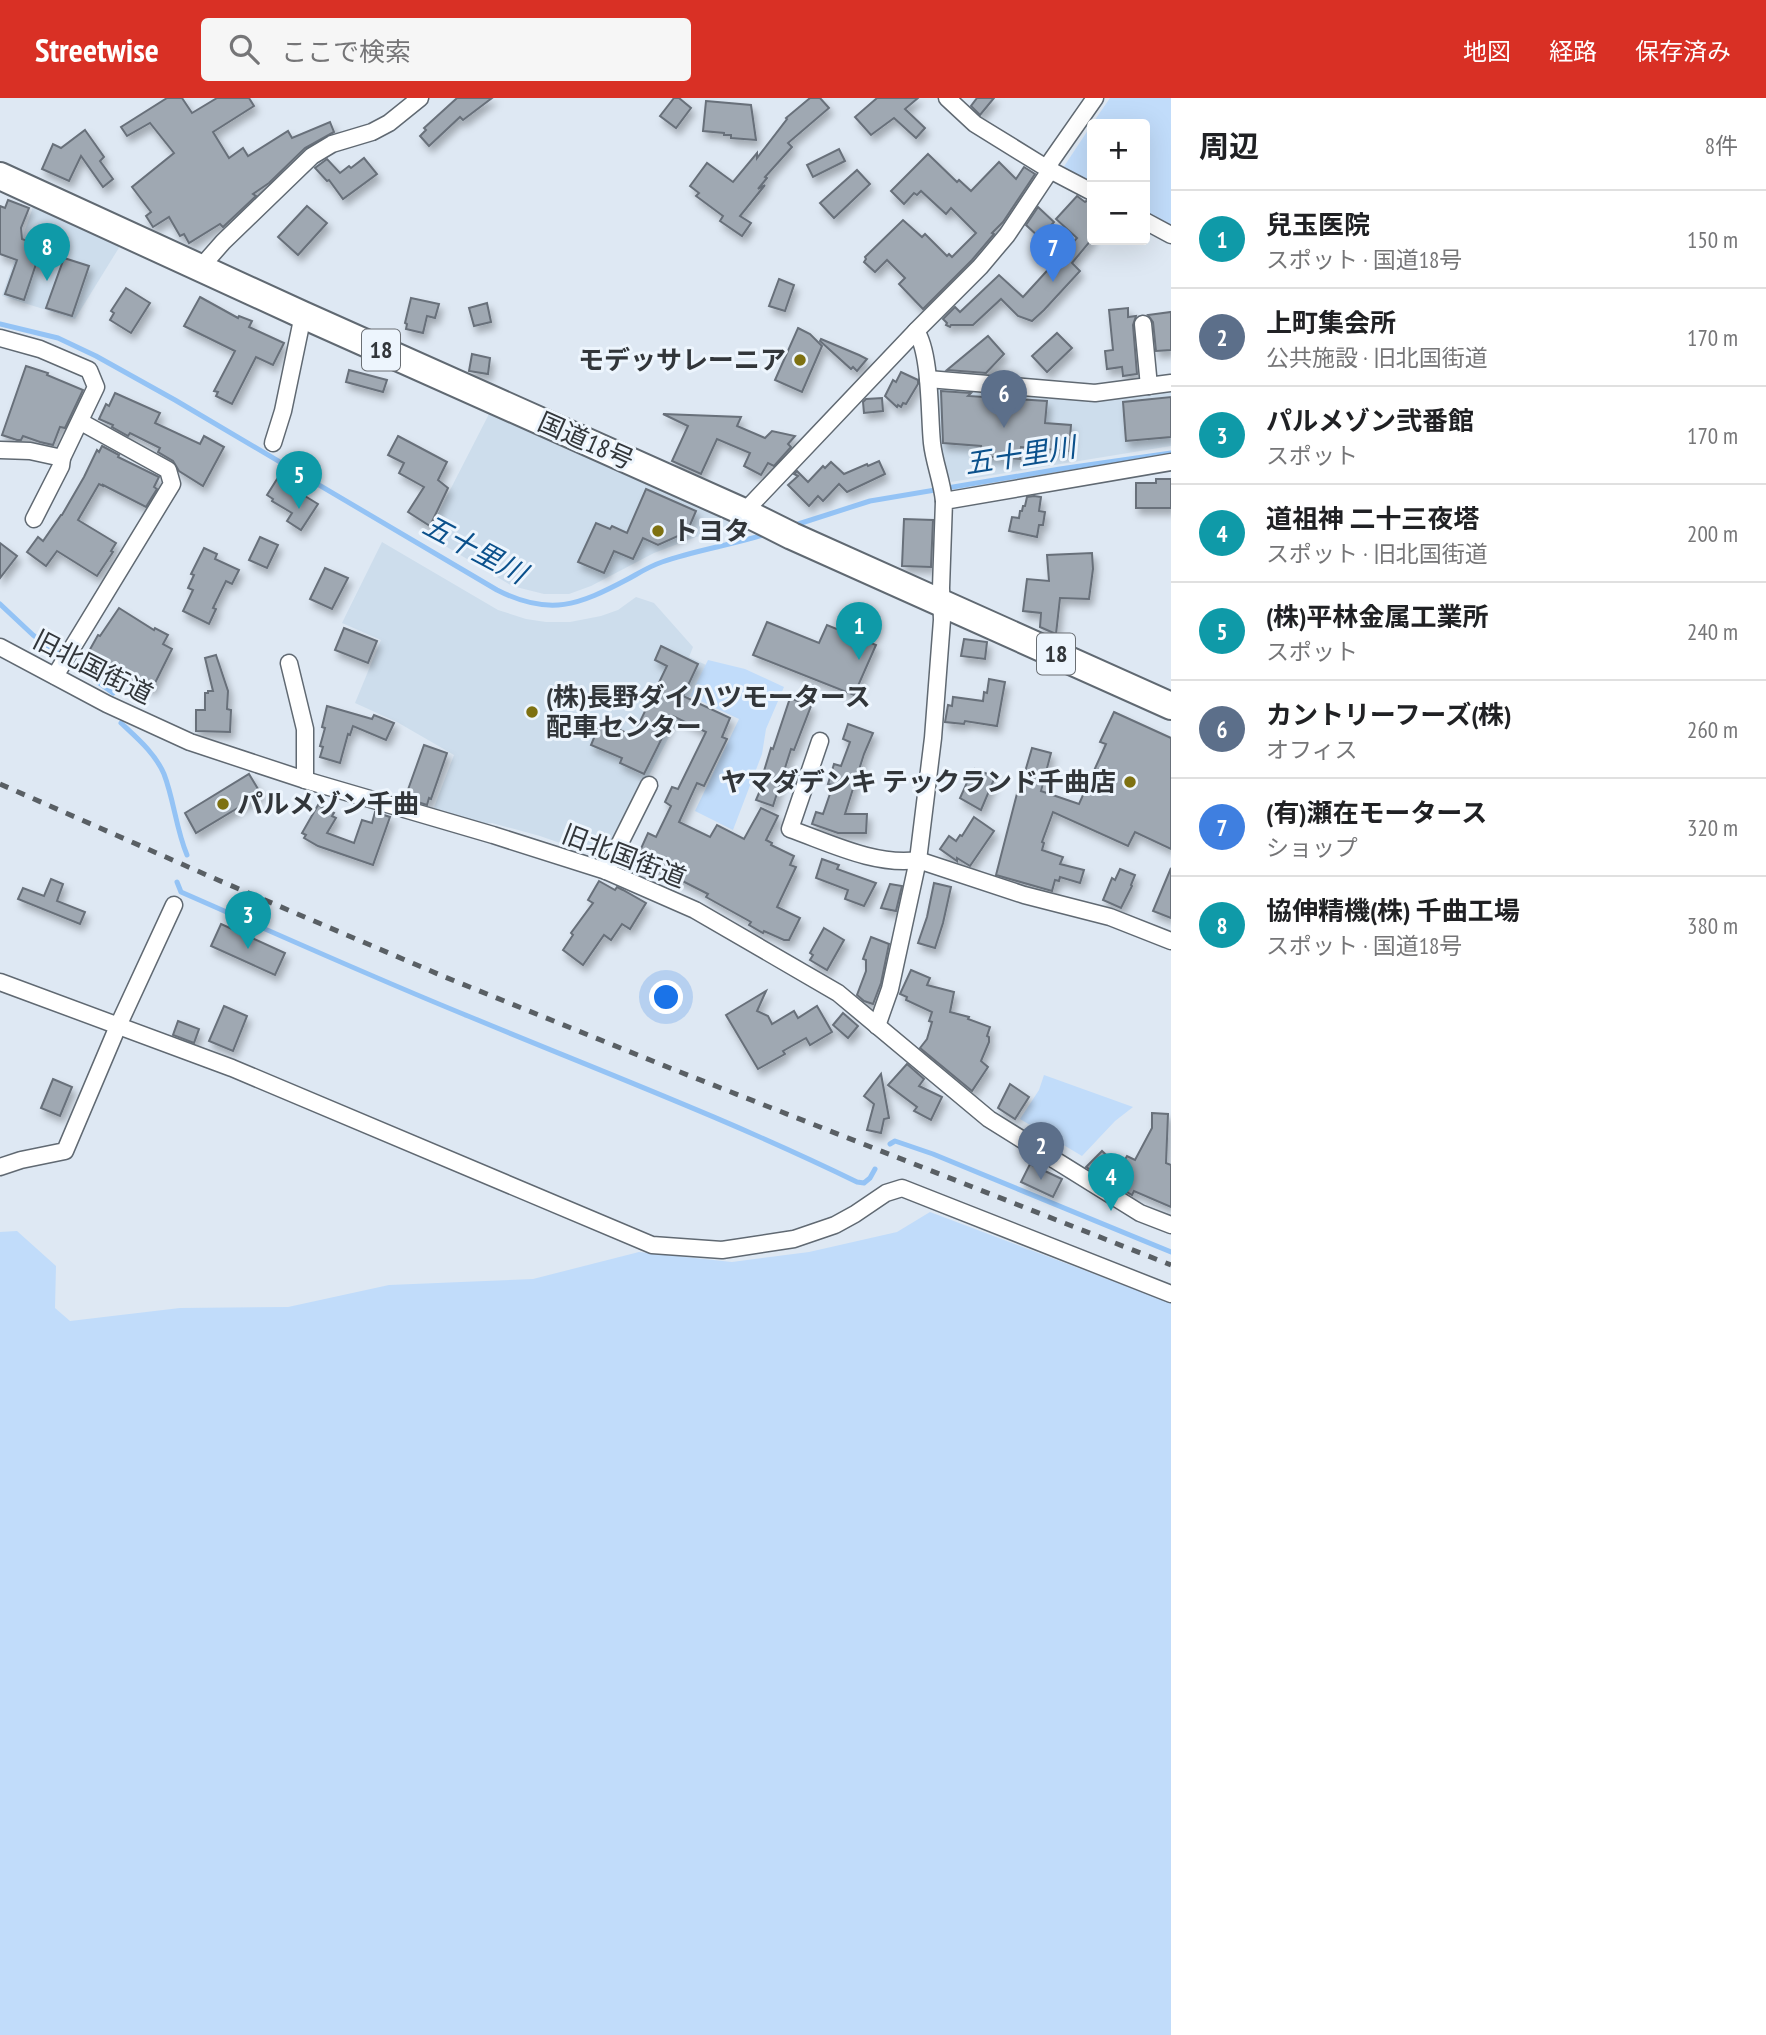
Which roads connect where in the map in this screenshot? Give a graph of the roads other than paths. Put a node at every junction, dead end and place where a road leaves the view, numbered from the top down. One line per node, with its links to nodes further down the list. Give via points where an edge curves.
1 (420, 98): 9 (street, via 389,123 331,144 312,156)
2 (947, 98): 4 (street, via 975,124)
3 (1095, 98): 4 (street)
4 (1048, 169): 6 (street); 12 (street, via 1007,235)
5 (0, 176): 9 (highway, 国道18号 / 18)
6 (1087, 189)
7 (1150, 224): 8 (street)
8 (1171, 235)
9 (201, 267): 10 (highway, 国道18号 / 18)
10 (303, 315): 18 (street); 23 (highway, 国道18号 / 18)
11 (1143, 324): 16 (street)
12 (916, 331): 14 (street); 23 (street)
13 (0, 338): 17 (street, via 89,370 96,387)
14 (928, 379): 16 (street, via 1094,393); 22 (street, via 932,445)
15 (1171, 383): 16 (street)
16 (1149, 386)
17 (81, 422): 20 (street); 28 (street, via 168,470 172,484)
18 (272, 443)
19 (0, 450): 20 (street)
20 (62, 458): 24 (street)
21 (1171, 462): 22 (street)
22 (943, 493): 25 (street)
23 (753, 516): 25 (highway, 国道18号 / 18)
24 (34, 519)
25 (942, 603): 29 (highway, 国道18号 / 18); 33 (street, via 933,738)
26 (0, 648): 28 (street, 旧北国街道)
27 (289, 663): 31 (street, via 305,729)
28 (62, 665): 31 (street, 旧北国街道, via 107,704 190,742)
29 (1171, 706)
30 (820, 741): 33 (street, via 790,829 866,855 901,862)
31 (304, 779): 34 (street, 旧北国街道)
32 (649, 785): 34 (street)
33 (918, 860): 36 (street, via 1110,917); 39 (street, via 890,989)
34 (606, 871): 39 (street, 旧北国街道, via 695,910 838,993)
35 (174, 905): 38 (street)
36 (1171, 941)
37 (0, 982): 38 (street)
38 (118, 1026): 40 (street, via 65,1151); 42 (street, via 232,1068 652,1245 722,1250 794,1239 835,1225 902,1188)
39 (877, 1026): 41 (street, 旧北国街道, via 989,1119 1140,1213)
40 (0, 1167)
41 (1171, 1225)
42 (1171, 1294)

